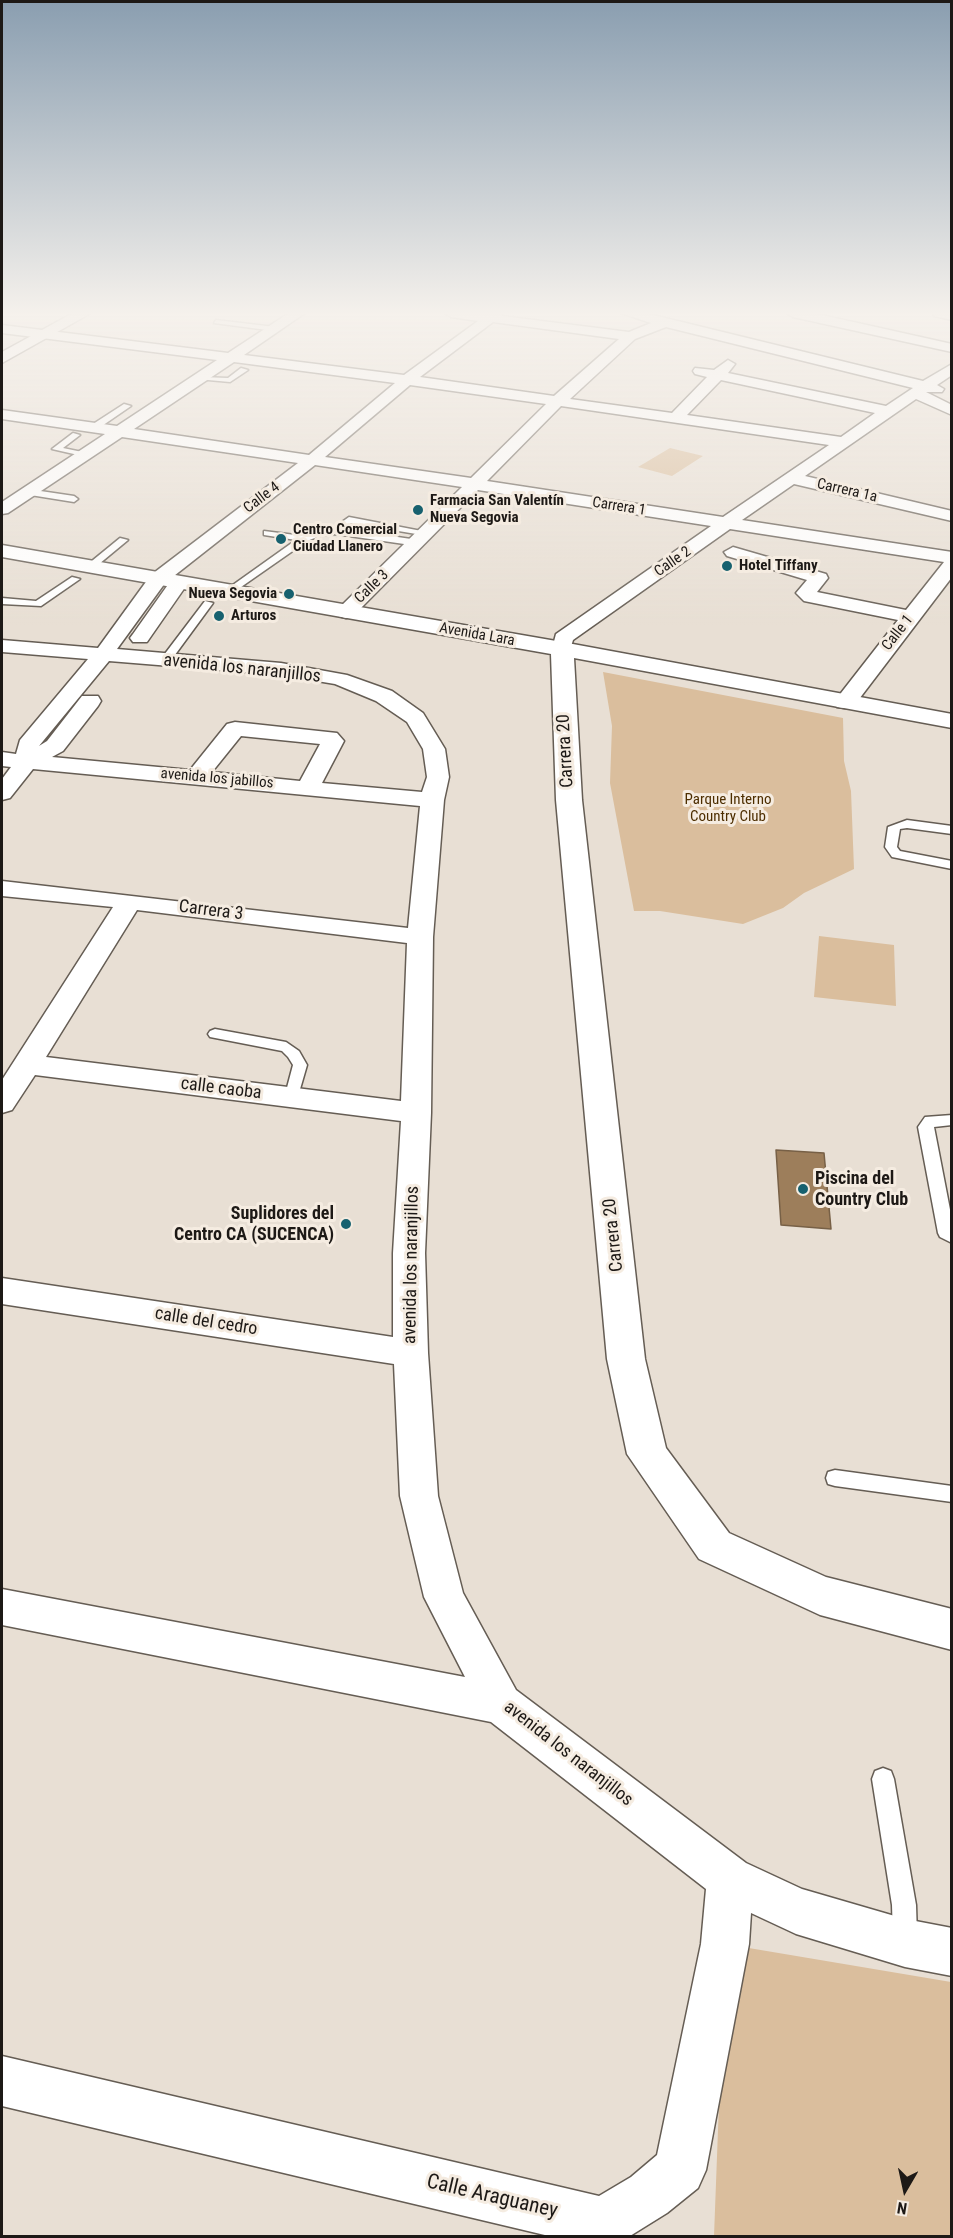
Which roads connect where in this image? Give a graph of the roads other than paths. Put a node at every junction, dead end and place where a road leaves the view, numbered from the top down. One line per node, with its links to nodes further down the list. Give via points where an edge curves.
1 (24, 417): 9 (street, Carrera 1)
2 (109, 417): 9 (lane)
3 (140, 417): 10 (street)
4 (363, 417): 14 (street, Calle 4)
5 (541, 417): 16 (street, Calle 3)
6 (672, 417): 8 (street)
7 (881, 417): 12 (street, Carrera 1a)
8 (676, 418): 12 (street)
9 (93, 428): 10 (street, Carrera 1)
10 (119, 431): 13 (street); 14 (street, Carrera 1)
11 (76, 435): 13 (lane, via 56,449)
12 (843, 442): 15 (street, Carrera 1a)
13 (84, 455): 17 (street)
14 (312, 460): 16 (street, Carrera 1); 33 (street, Calle 4)
15 (791, 477): 20 (street, Carrera 1a); 21 (street, Calle 2)
16 (474, 484): 21 (street, Carrera 1); 24 (street, Calle 3)
17 (27, 492): 18 (lane); 19 (street)
18 (74, 499)
19 (2, 509)
20 (951, 516)
21 (728, 524): 29 (street, Carrera 1); 41 (street, Calle 2, via 563,638)
22 (335, 531): 24 (lane); 24 (lane, via 349,520); 25 (lane)
23 (267, 533): 25 (lane)
24 (423, 538): 37 (street, Calle 3)
25 (304, 539): 34 (lane)
26 (123, 540): 32 (lane)
27 (2, 551): 32 (street, Avenida Lara)
28 (733, 552): 38 (street, via 819,578 806,593 811,597)
29 (951, 558)
30 (951, 564): 38 (street, Calle 1)
31 (2, 566): 32 (street, Avenida Lara)
32 (82, 573): 33 (street, Avenida Lara); 35 (lane, via 38,604)
33 (165, 584): 34 (street, Avenida Lara); 36 (street, Avenida Lara); 40 (street, Calle 4)
34 (228, 592): 37 (street, Avenida Lara)
35 (2, 601)
36 (208, 603): 41 (street, Avenida Lara); 42 (lane)
37 (346, 612): 41 (street, Avenida Lara)
38 (911, 617): 43 (street, Calle 1)
39 (2, 646): 40 (street, avenida los naranjillos)
40 (113, 657): 42 (street, avenida los naranjillos); 46 (street, Calle 4, via 55,746)
41 (562, 657): 43 (street, Avenida Lara); 68 (street, Carrera 20, via 569,800 626,1359 647,1454 714,1546 820,1595)
42 (165, 661): 50 (street, avenida los naranjillos, via 281,669 340,679 384,696 415,718 434,749 438,777)
43 (845, 702): 44 (street, Avenida Lara)
44 (951, 721)
45 (2, 759): 46 (street, avenida los jabillos)
46 (27, 762): 47 (street, avenida los jabillos); 49 (street)
47 (195, 777): 48 (street, avenida los jabillos); 48 (street, via 235,729 330,738 333,741)
48 (308, 788): 50 (street, avenida los jabillos)
49 (2, 793)
50 (432, 800): 55 (street, avenida los naranjillos)
51 (951, 830): 52 (lane, via 907,824 894,827 891,847 896,854)
52 (951, 865)
53 (2, 888): 54 (street, Carrera 3)
54 (130, 901): 55 (street, Carrera 3); 57 (street)
55 (420, 937): 60 (street, avenida los naranjillos)
56 (215, 1034): 58 (lane, via 285,1047 294,1054 300,1065)
57 (26, 1064): 58 (street, calle caoba); 59 (street)
58 (291, 1098): 60 (street, calle caoba)
59 (2, 1103)
60 (416, 1113): 64 (street, avenida los naranjillos, via 409,1253)
61 (951, 1120): 62 (lane, via 930,1121 926,1127 946,1233)
62 (951, 1237)
63 (2, 1291): 64 (street, calle del cedro)
64 (411, 1353): 69 (street, avenida los naranjillos, via 418,1496 444,1597)
65 (835, 1478): 66 (lane)
66 (951, 1494)
67 (2, 1607): 69 (street)
68 (951, 1630)
69 (501, 1704): 71 (street, avenida los naranjillos)
70 (883, 1779): 72 (lane, via 904,1905)
71 (730, 1879): 72 (street, avenida los naranjillos, via 796,1911); 74 (street, Calle Araguaney, via 725,1944 681,2170 603,2223)
72 (905, 1943): 73 (street, avenida los naranjillos)
73 (951, 1952)
74 (2, 2081)

